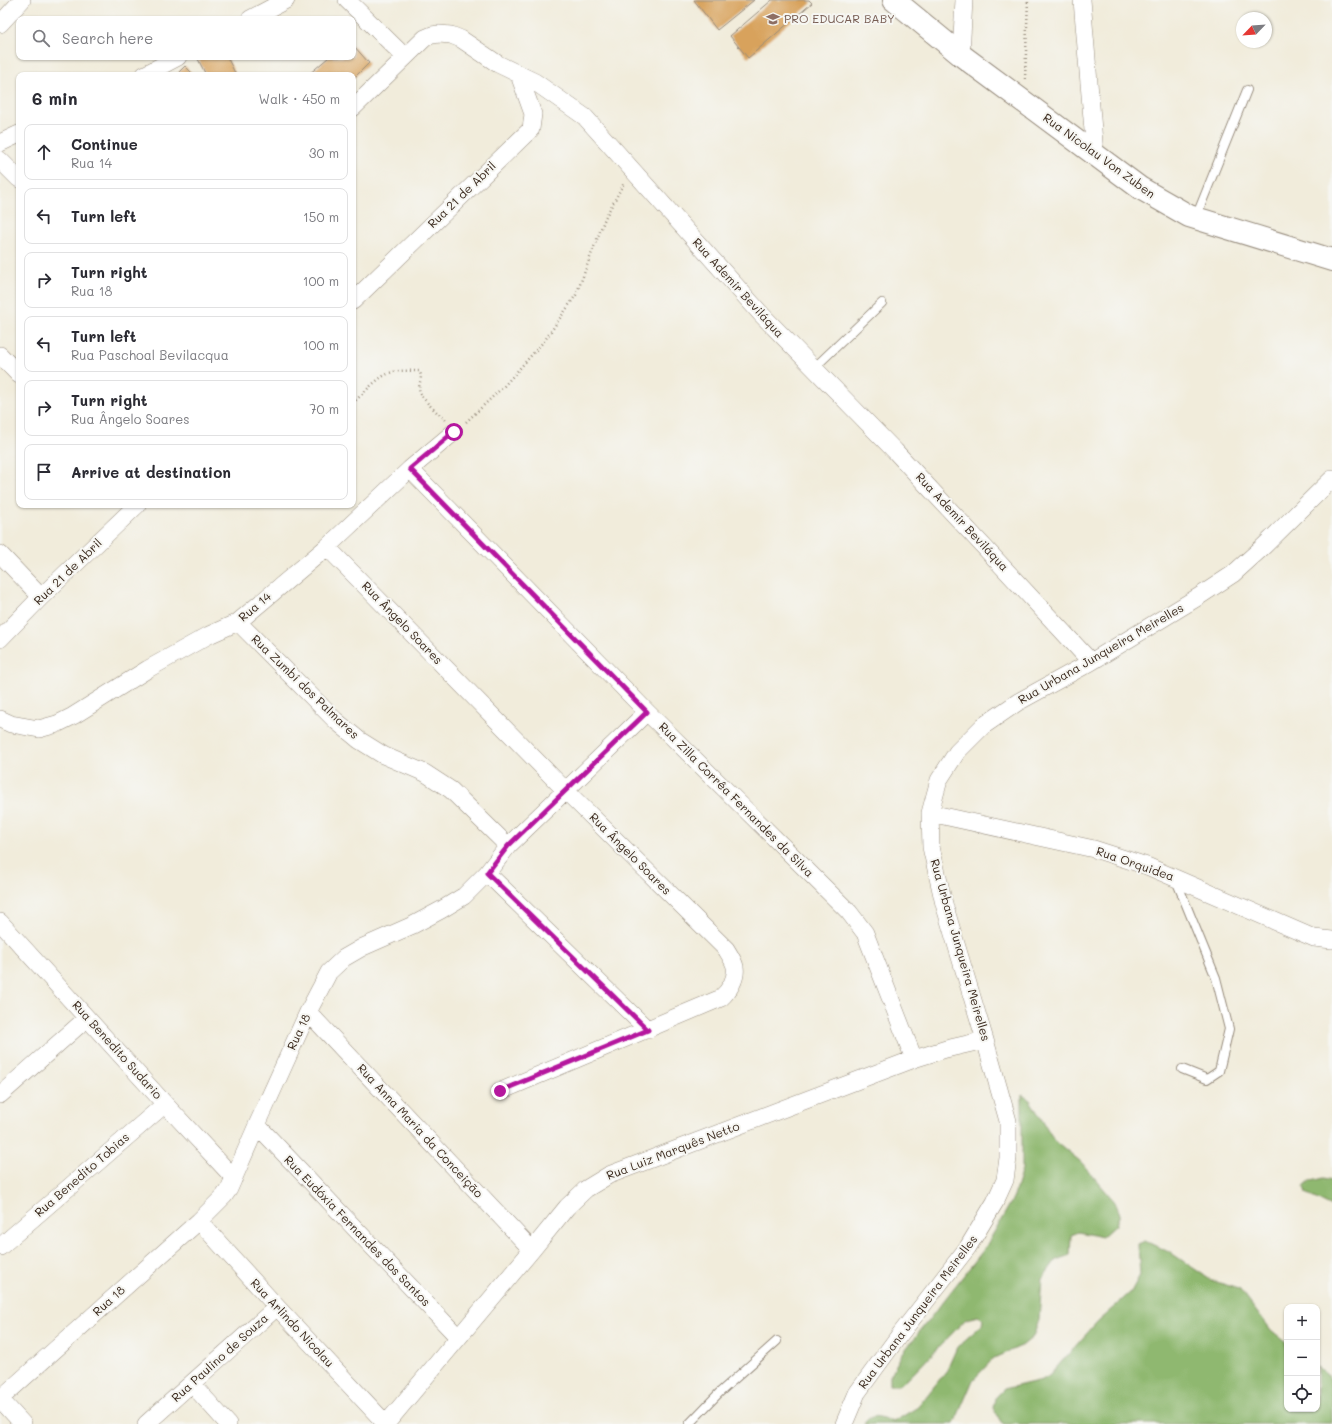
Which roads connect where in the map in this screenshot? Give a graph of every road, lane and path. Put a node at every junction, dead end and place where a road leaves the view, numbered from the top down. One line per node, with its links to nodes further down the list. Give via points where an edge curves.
1 (22, 0): 9 (street)
2 (286, 0): 8 (street)
3 (347, 0): 11 (street)
4 (894, 0): 10 (street, Rua Nicolau Von Zuben)
5 (964, 0): 10 (street)
6 (1028, 0): 16 (path)
7 (1082, 0): 20 (street)
8 (256, 16)
9 (0, 24)
10 (961, 55): 16 (street, Rua Nicolau Von Zuben)
11 (405, 57): 14 (street, Rua Ademir Beviláqua, via 425,38 432,35 451,35); 17 (street, Rua Ademir Beviláqua)
12 (172, 60): 13 (street)
13 (150, 72)
14 (519, 75): 22 (street, Rua Ademir Beviláqua, via 535,82 585,117); 26 (street, Rua 21 de Abril, via 533,114 531,129)
15 (1247, 90): 24 (lane)
16 (1024, 102): 20 (street, Rua Nicolau Von Zuben)
17 (356, 105)
18 (16, 135): 19 (street)
19 (0, 143)
20 (1094, 154): 24 (street, Rua Nicolau Von Zuben, via 1140,188)
21 (0, 160): 23 (street)
22 (632, 168): 29 (street, Rua Ademir Beviláqua, via 762,316); 32 (path, via 605,218 576,295 545,340 504,386)
23 (16, 176)
24 (1195, 218): 25 (street, Rua Nicolau Von Zuben)
25 (1332, 260)
26 (356, 298)
27 (882, 303): 29 (lane)
28 (0, 355): 30 (street)
29 (814, 368): 41 (street, Rua Ademir Beviláqua, via 896,451)
30 (16, 372)
31 (356, 400): 32 (path, via 374,382 389,373 419,371 422,378 420,392 423,397 450,424 457,422)
32 (458, 429): 33 (street, Rua 14)
33 (410, 469): 36 (street, Rua 14); 42 (street, Rua Zilla Corrêa Fernandes da Silva)
34 (1332, 479): 41 (street, Rua Urbana Junqueira Meirelles, via 1233,574)
35 (135, 508): 38 (street, Rua 21 de Abril)
36 (328, 547): 39 (street, Rua 14); 44 (street, Rua Ângelo Soares)
37 (0, 554): 38 (street)
38 (41, 597): 40 (street, Rua 21 de Abril)
39 (238, 622): 43 (street, Rua 14, via 148,669 57,724 39,729 11,724); 46 (street, Rua Zumbí dos Palmares, via 335,720 359,740 383,755 425,773 451,790)
40 (0, 639)
41 (1091, 662): 45 (street, Rua Urbana Junqueira Meirelles, via 1018,702 983,726 957,752 939,780)
42 (647, 712): 44 (street, Rua 18); 55 (street, Rua Zilla Corrêa Fernandes da Silva, via 849,912 865,933)
43 (0, 719)
44 (566, 791): 46 (street, Rua 18); 53 (street, Rua Ângelo Soares, via 726,949 735,966 734,978 726,994)
45 (930, 813): 48 (street, Rua Orquidea, via 1094,849); 54 (street, Rua Urbana Junqueira Meirelles, via 931,847 944,904)
46 (508, 846): 47 (street, Rua 18)
47 (487, 873): 51 (street, Rua 18, via 464,896 441,910 344,958 329,972); 53 (street)
48 (1175, 878): 50 (street, Rua Orquidea, via 1314,938); 56 (lane, via 1216,978 1229,1029 1219,1071 1207,1079)
49 (0, 922): 52 (street, Rua Benedito Sudario)
50 (1332, 940)
51 (308, 1012): 60 (street, Rua 18); 64 (street, Rua Anna Maria da Conceição)
52 (87, 1018): 58 (street); 59 (street, Rua Benedito Sudario)
53 (648, 1030): 57 (street, Rua Ângelo Soares)
54 (985, 1040): 55 (street, Rua Luiz Marquês Netto); 75 (street, Rua Urbana Junqueira Meirelles, via 1008,1121 1008,1158 1004,1180 995,1202 968,1247 898,1336 858,1393)
55 (914, 1059): 64 (street, Rua Luiz Marquês Netto, via 608,1175 586,1189 567,1207)
56 (1182, 1070)
57 (500, 1091)
58 (0, 1095)
59 (165, 1104): 61 (street, Rua Benedito Sudario); 63 (street, Rua Benedito Tobias)
60 (257, 1125): 61 (street, Rua 18); 66 (street, Rua Eudóxia Fernandes dos Santos)
61 (234, 1178): 62 (street, Rua 18, via 224,1196)
62 (199, 1221): 65 (street, Rua Arlindo Nicolau); 69 (street, Rua 18)
63 (0, 1247)
64 (532, 1250): 66 (street, Rua Luiz Marquês Netto)
65 (277, 1307): 68 (street, Rua Paulino de Souza); 73 (street, Rua Arlindo Nicolau)
66 (458, 1337): 73 (street, Rua Luiz Marquês Netto)
67 (776, 1341): 74 (lane, via 718,1393)
68 (192, 1384): 71 (street, Rua Paulino de Souza); 72 (street)
69 (0, 1399): 70 (street)
70 (23, 1424)
71 (146, 1424)
72 (228, 1424)
73 (386, 1424)
74 (689, 1424)
75 (844, 1424)

